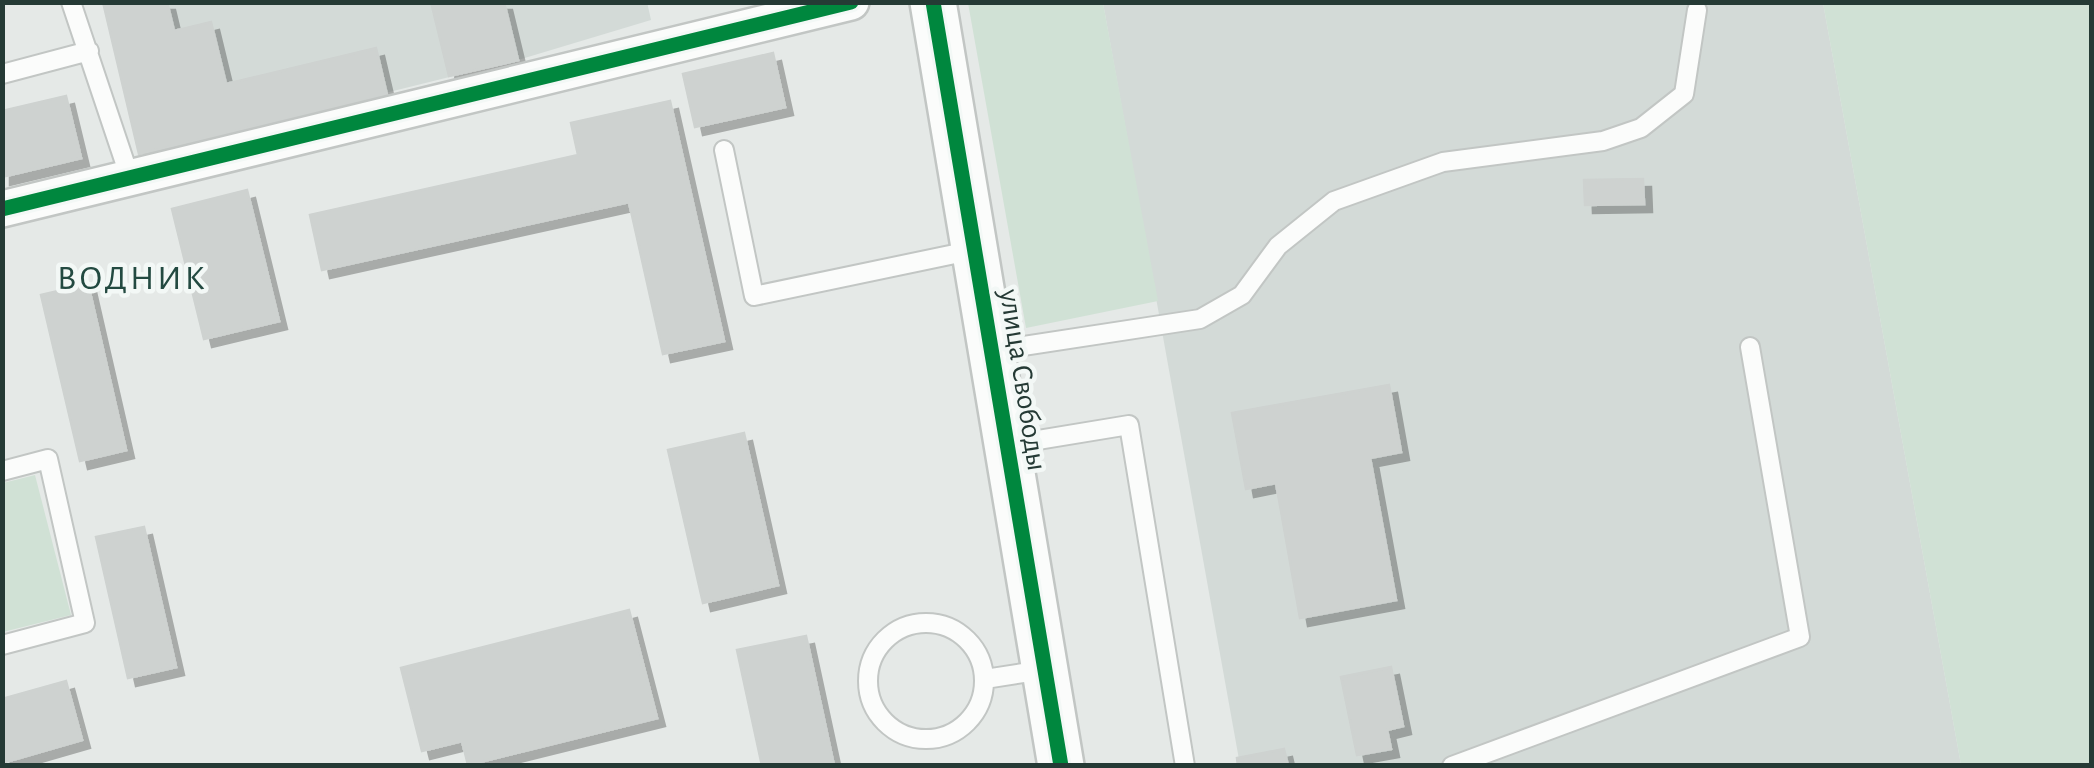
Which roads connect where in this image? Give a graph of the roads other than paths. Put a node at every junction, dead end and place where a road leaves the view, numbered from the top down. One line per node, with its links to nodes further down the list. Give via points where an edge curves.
1 (71, 2): 5 (lane)
2 (851, 2): 8 (street)
3 (933, 2): 10 (street, улица Свободы)
4 (1697, 10): 12 (lane, via 1684,94 1642,128 1603,141 1443,162 1334,201 1278,246 1242,295 1200,319)
5 (89, 51): 6 (lane); 8 (lane)
6 (2, 74)
7 (724, 150): 10 (lane, via 754,296)
8 (130, 178): 9 (street)
9 (2, 209)
10 (974, 250): 12 (street, улица Свободы)
11 (1750, 347): 20 (lane, via 1800,637)
12 (990, 351): 13 (street, улица Свободы)
13 (1006, 445): 16 (street, улица Свободы); 19 (lane, via 1129,425)
14 (2, 471): 15 (lane, via 48,459 86,623)
15 (2, 645)
16 (1043, 670): 17 (lane); 18 (street, улица Свободы)
17 (984, 678): 17 (lane, via 973,716 940,738 902,734 874,708 868,690 874,654 901,628 918,623 955,630 970,642)
18 (1061, 766)
19 (1185, 766)
20 (1452, 766)

